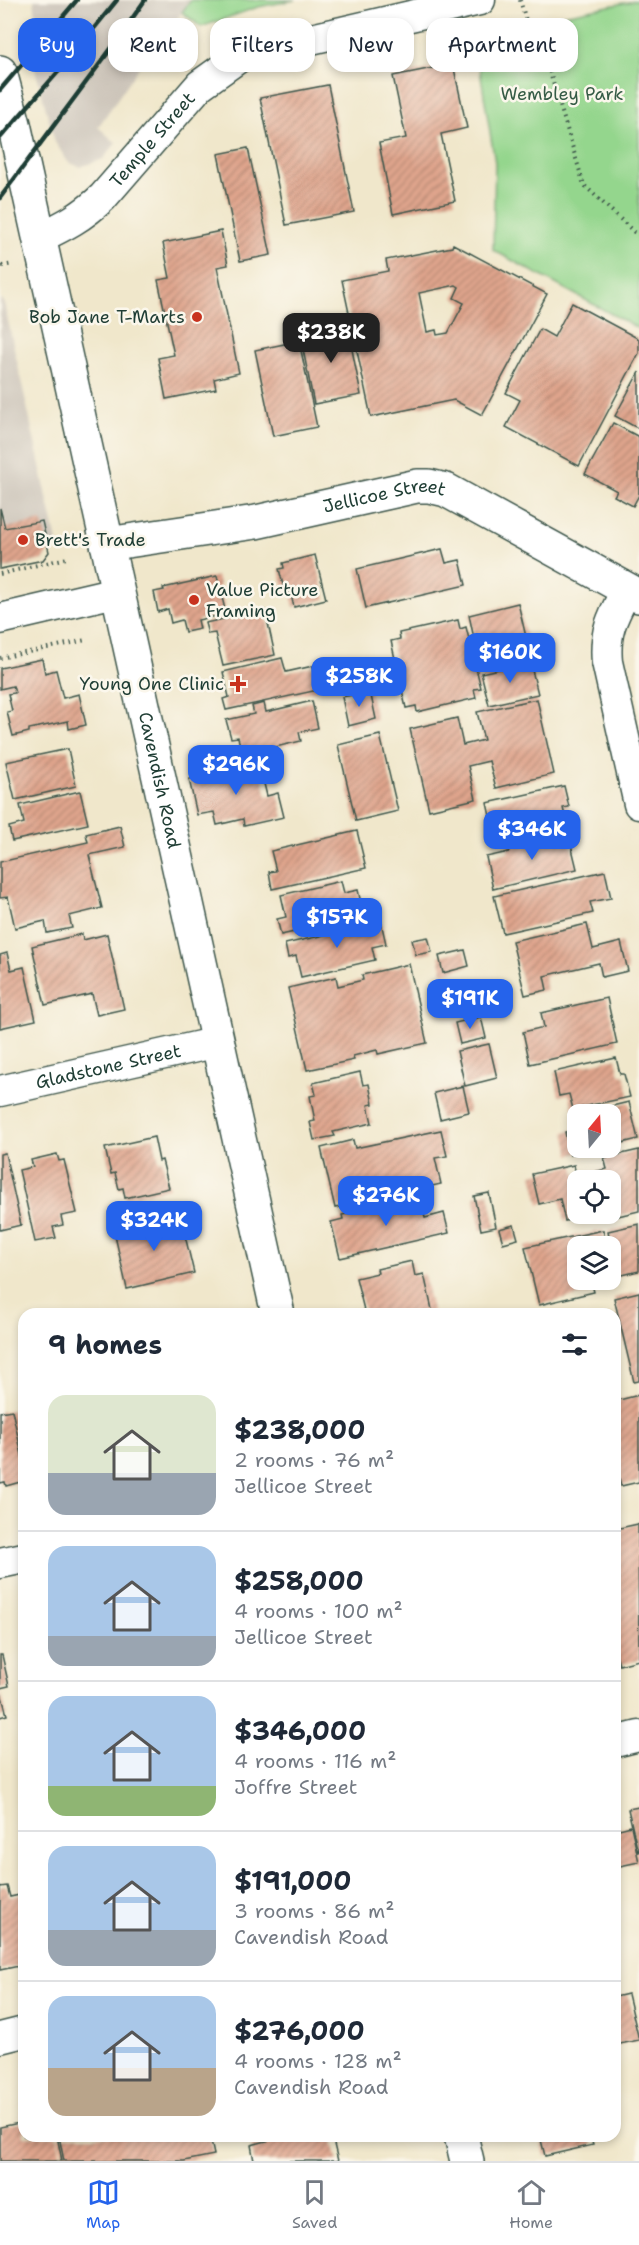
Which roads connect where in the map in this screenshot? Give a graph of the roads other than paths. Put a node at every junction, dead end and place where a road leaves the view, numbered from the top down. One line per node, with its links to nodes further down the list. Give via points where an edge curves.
1 (480, 0): 3 (street, Temple Street, via 242,55 200,85 85,214)
2 (0, 72): 3 (main road, Cavendish Road)
3 (39, 238): 4 (main road, Cavendish Road)
4 (107, 544): 5 (main road, Cavendish Road); 6 (main road, Jellicoe Street, via 256,522 429,486 447,490)
5 (116, 592): 7 (street); 9 (main road, Cavendish Road)
6 (633, 593): 8 (street, via 609,623 605,644)
7 (0, 619)
8 (639, 804)
9 (218, 1042): 10 (street, Gladstone Street); 11 (main road, Cavendish Road)
10 (0, 1091)
11 (277, 1308)
12 (18, 1559): 13 (street)
13 (0, 1563)
14 (639, 1736): 15 (street)
15 (621, 1740)
16 (18, 2034): 17 (street)
17 (0, 2038)
18 (462, 2142): 19 (main road)
19 (466, 2161)

